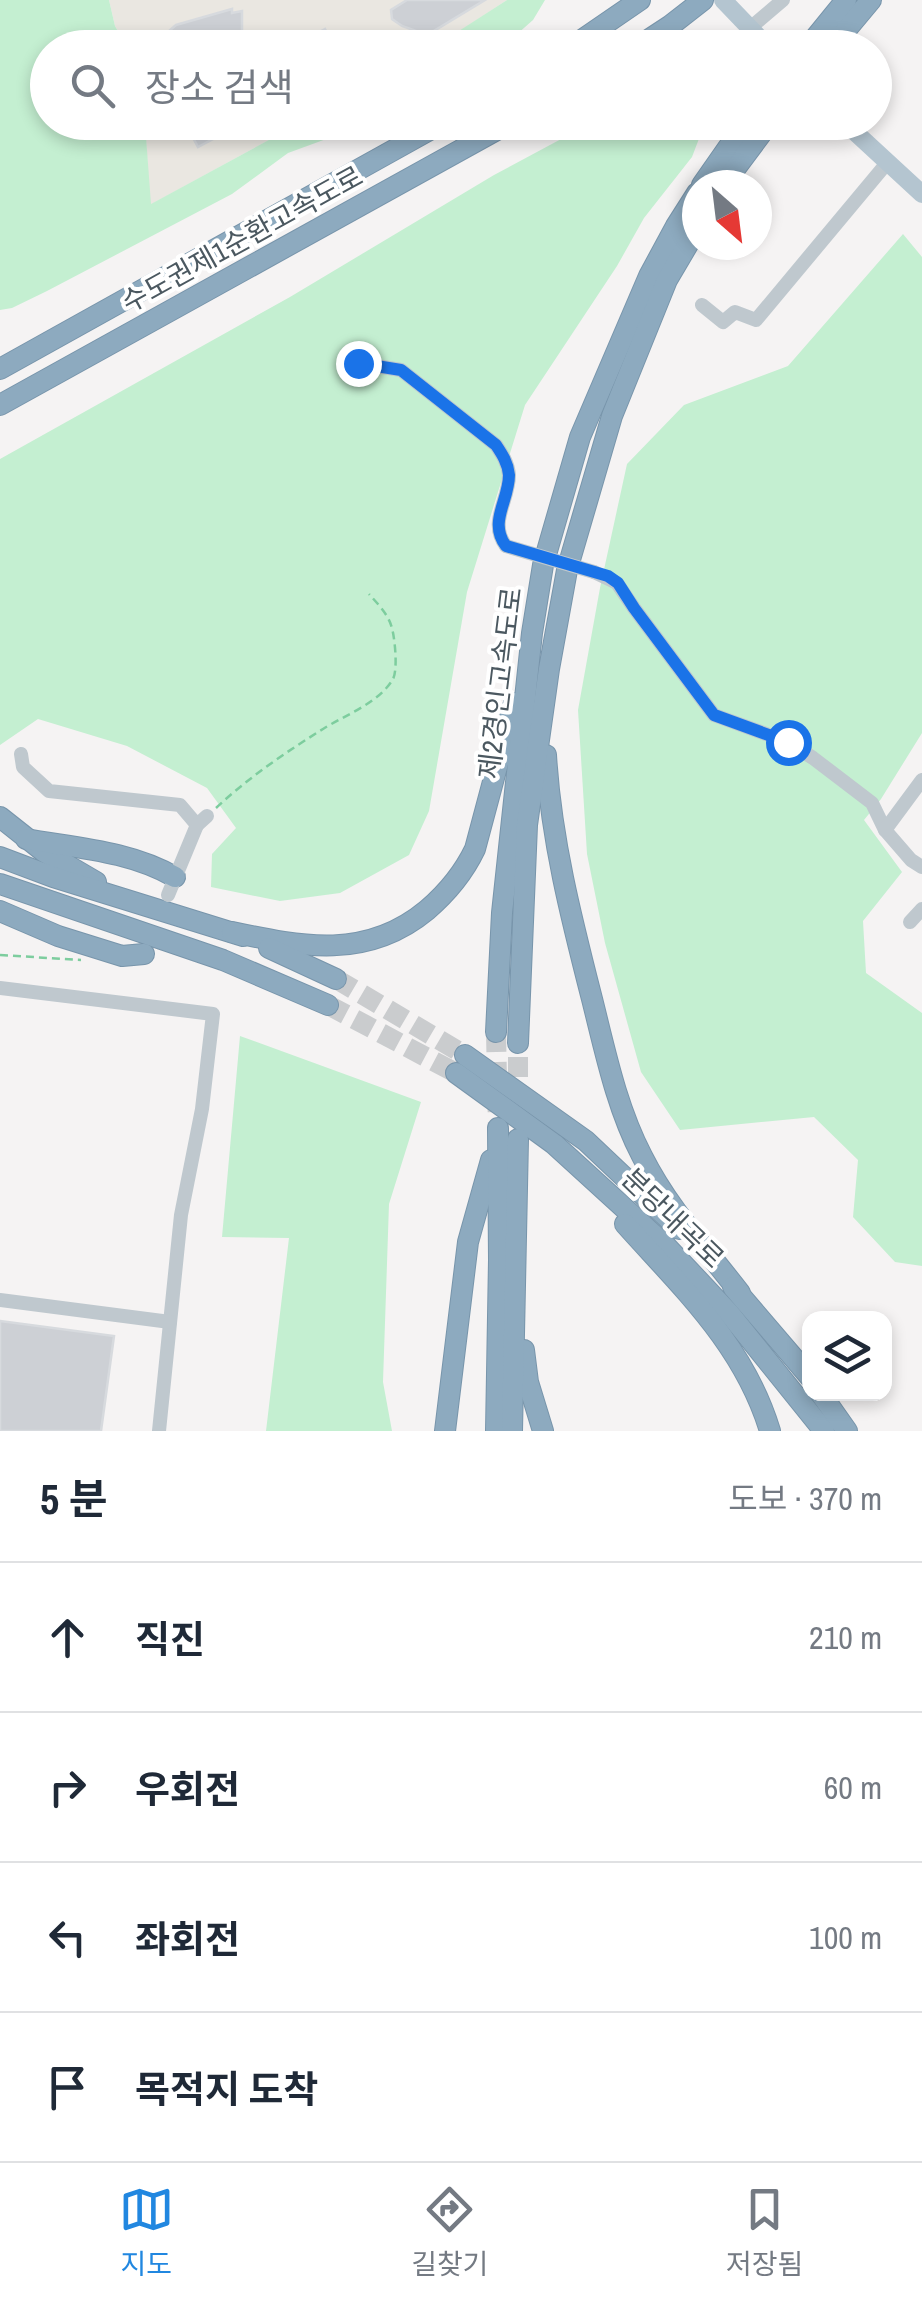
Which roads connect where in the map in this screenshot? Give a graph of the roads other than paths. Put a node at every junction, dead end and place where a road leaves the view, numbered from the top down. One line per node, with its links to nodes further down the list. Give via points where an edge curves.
1 (640, 0): 8 (highway)
2 (703, 0): 9 (highway)
3 (723, 0): 7 (main road)
4 (782, 0): 7 (street)
5 (846, 0): 10 (highway)
6 (871, 0): 11 (highway)
7 (750, 28)
8 (596, 30)
9 (663, 30)
10 (822, 30)
11 (847, 30)
12 (412, 140): 25 (highway, 수도권제1순환고속도로)
13 (478, 140): 26 (highway, 수도권제1순환고속도로)
14 (733, 140): 18 (highway)
15 (757, 140): 19 (highway)
16 (863, 140): 17 (main road)
17 (888, 164): 20 (main road); 23 (street, via 756,320 735,312 723,322)
18 (712, 170)
19 (735, 170)
20 (922, 194)
21 (682, 238): 27 (highway, 제2경인고속도로, via 649,276 580,437 543,565)
22 (682, 244): 28 (highway, 제2경인고속도로, via 612,416 567,570)
23 (702, 305)
24 (358, 363): 32 (street, bridge, via 401,370 496,445 509,476 498,536 506,546 618,583 714,715 814,758 872,803)
25 (0, 369)
26 (0, 405)
27 (532, 633): 42 (highway, via 481,833 453,886 418,917 366,942 302,945); 47 (highway, 제2경인고속도로)
28 (549, 670): 48 (highway, 제2경인고속도로, via 527,825); 52 (highway, via 546,749 556,848 616,1092 647,1166)
29 (21, 754): 37 (street, via 23,767 49,791 180,805 202,820)
30 (922, 780): 32 (street)
31 (0, 817): 33 (highway)
32 (885, 830): 35 (street)
33 (26, 839): 37 (highway, via 152,863); 38 (highway)
34 (0, 857): 38 (highway)
35 (922, 867)
36 (0, 884): 46 (highway, via 222,959)
37 (172, 886)
38 (124, 899): 42 (highway)
39 (922, 909): 41 (street)
40 (0, 911): 43 (highway, via 122,956)
41 (910, 922)
42 (232, 932): 44 (highway)
43 (144, 954)
44 (336, 978)
45 (0, 988): 54 (street, via 213,1014)
46 (328, 1004)
47 (496, 1032)
48 (518, 1042)
49 (504, 1135): 51 (highway); 58 (highway, via 468,1242); 59 (highway)
50 (554, 1144): 52 (highway, 분당내곡로, via 461,1064 586,1141); 62 (highway, via 721,1332); 63 (highway, 분당내곡로, via 729,1313)
51 (516, 1270): 60 (highway); 61 (highway, via 528,1382)
52 (740, 1293): 55 (highway, 분당내곡로)
53 (0, 1300): 54 (street)
54 (170, 1322): 57 (street)
55 (802, 1367)
56 (826, 1401): 64 (highway)
57 (159, 1431)
58 (445, 1431)
59 (496, 1431)
60 (512, 1431)
61 (543, 1431)
62 (770, 1431)
63 (824, 1431)
64 (847, 1431)

